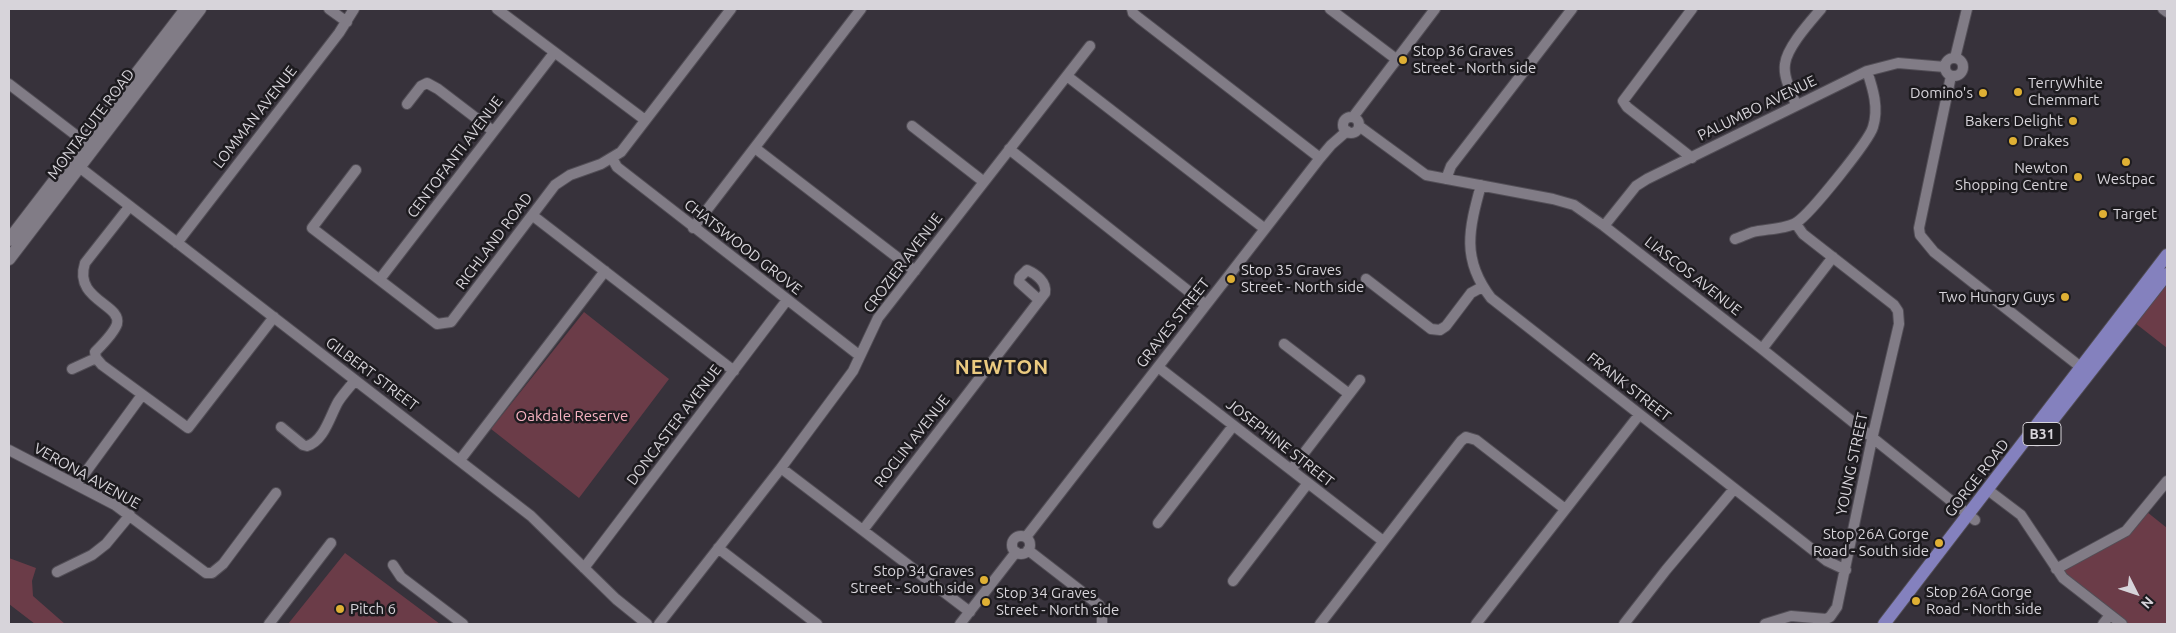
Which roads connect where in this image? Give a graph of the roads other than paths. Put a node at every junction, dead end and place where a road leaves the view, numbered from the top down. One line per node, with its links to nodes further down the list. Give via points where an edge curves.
1 (186, 9): 33 (main road, MONTACUTE ROAD)
2 (200, 9): 33 (main road, MONTACUTE ROAD)
3 (329, 9): 17 (street)
4 (354, 9): 17 (street, LOMMAN AVENUE)
5 (497, 9): 19 (street)
6 (731, 9): 29 (street, RICHLAND ROAD)
7 (861, 9): 34 (street)
8 (1132, 9): 37 (street, via 1133,13)
9 (1330, 9): 21 (street)
10 (1436, 9): 21 (street)
11 (1572, 9): 41 (street, via 1451,166)
12 (1692, 9): 38 (street, via 1623,100)
13 (1821, 9): 28 (street, via 1785,63)
14 (1967, 9): 20 (street)
15 (2163, 9): 16 (street)
16 (2167, 12)
17 (347, 22): 51 (street, LOMMAN AVENUE)
18 (1090, 46): 24 (street, CROZIER AVENUE)
19 (554, 53): 29 (street); 32 (street, CENTOFANTI AVENUE)
20 (1955, 58): 22 (street, via 1947,61); 25 (street, via 1962,63 1963,70)
21 (1396, 60): 30 (street)
22 (1945, 66): 23 (street, PALUMBO AVENUE, via 1898,63); 25 (street)
23 (1867, 71): 28 (street, PALUMBO AVENUE); 46 (street, via 1875,101 1873,129 1809,213)
24 (1068, 76): 35 (street, CROZIER AVENUE); 49 (street)
25 (1952, 76): 72 (street, via 1920,235 1934,252)
26 (9, 84): 33 (street)
27 (407, 104): 32 (street, via 420,86 427,84)
28 (1796, 105): 38 (street, PALUMBO AVENUE)
29 (645, 120): 36 (street, RICHLAND ROAD, via 621,152)
30 (1356, 122): 37 (street, GRAVES STREET, via 1348,118 1344,122 1347,131); 41 (street, LIASCOS AVENUE, via 1426,175)
31 (912, 126): 42 (street)
32 (493, 131): 59 (street, CENTOFANTI AVENUE)
33 (88, 145): 39 (main road, MONTACUTE ROAD)
34 (755, 148): 48 (street); 56 (street)
35 (1009, 149): 42 (street, CROZIER AVENUE); 63 (street)
36 (612, 158): 45 (street, RICHLAND ROAD, via 561,180); 48 (street, CHATSWOOD GROVE, via 617,168)
37 (1320, 158): 49 (street, GRAVES STREET)
38 (1692, 158): 47 (street, PALUMBO AVENUE, via 1636,186)
39 (74, 163): 44 (street, GILBERT STREET); 52 (main road, MONTACUTE ROAD)
40 (356, 170): 59 (street, RICHLAND ROAD, via 312,228)
41 (1446, 179): 43 (street, LIASCOS AVENUE)
42 (984, 182): 56 (street, CROZIER AVENUE)
43 (1481, 185): 47 (street, LIASCOS AVENUE, via 1564,201); 60 (street, FRANK STREET, via 1470,240 1472,262)
44 (129, 207): 51 (street, GILBERT STREET); 67 (street, via 85,263 82,272 90,292 114,312 116,318 115,326)
45 (532, 215): 55 (street); 59 (street, RICHLAND ROAD, via 451,322 437,324)
46 (1796, 224): 50 (street); 54 (street, via 1803,234)
47 (1604, 226): 66 (street, LIASCOS AVENUE)
48 (693, 228): 61 (street, CHATSWOOD GROVE)
49 (1265, 229): 63 (street, GRAVES STREET)
50 (1735, 239)
51 (177, 243): 64 (street, GILBERT STREET)
52 (11, 248)
53 (2167, 255): 72 (main road, GORGE ROAD / B31)
54 (1833, 257): 66 (street); 80 (street, YOUNG STREET, via 1888,299 1898,311 1899,324)
55 (605, 271): 71 (street); 82 (street)
56 (915, 271): 68 (street, CROZIER AVENUE, via 878,318)
57 (2167, 274): 72 (main road, GORGE ROAD / B31)
58 (1366, 278): 60 (street, via 1431,329 1440,330 1471,294)
59 (380, 279)
60 (1482, 287): 77 (street, FRANK STREET, via 1491,298)
61 (787, 300): 68 (street, CHATSWOOD GROVE); 71 (street, DONCASTER AVENUE)
62 (1039, 300): 95 (street, ROCLIN AVENUE)
63 (1206, 304): 69 (street, GRAVES STREET)
64 (274, 317): 73 (street, GILBERT STREET); 76 (street, via 188,428)
65 (1284, 344): 75 (street)
66 (1762, 349): 80 (street, LIASCOS AVENUE)
67 (96, 355): 70 (street); 76 (street, via 102,365)
68 (860, 356): 83 (street, CROZIER AVENUE, via 853,371)
69 (1158, 368): 78 (street, JOSEPHINE STREET); 96 (street, GRAVES STREET)
70 (72, 369)
71 (734, 371): 103 (street, DONCASTER AVENUE)
72 (2086, 371): 89 (main road, GORGE ROAD / B31)
73 (356, 380): 79 (street, via 338,403 327,426 310,446); 82 (street, GILBERT STREET)
74 (1360, 380): 75 (street)
75 (1349, 394): 84 (street)
76 (142, 395): 87 (street)
77 (1639, 415): 88 (street, FRANK STREET); 91 (street)
78 (1233, 426): 84 (street, JOSEPHINE STREET); 94 (street)
79 (281, 427)
80 (1872, 439): 93 (street, LIASCOS AVENUE); 105 (street, YOUNG STREET)
81 (9, 450): 87 (street, VERONA AVENUE)
82 (460, 460): 103 (street, GILBERT STREET, via 531,516)
83 (781, 468): 95 (street); 99 (street, CROZIER AVENUE)
84 (1291, 470): 86 (street, JOSEPHINE STREET)
85 (2167, 481): 104 (street, via 2126,531)
86 (1308, 483): 97 (street, JOSEPHINE STREET); 107 (street)
87 (77, 484): 92 (street, VERONA AVENUE)
88 (1734, 489): 105 (street, FRANK STREET, via 1827,561); 119 (street)
89 (1991, 492): 93 (main road, GORGE ROAD / B31); 104 (street, via 2029,524)
90 (276, 493): 92 (street, VERONA AVENUE, via 223,564 212,573 200,570)
91 (1565, 509): 97 (street, via 1476,440 1466,438 1461,440); 118 (street)
92 (130, 515): 106 (street, via 106,544 92,555)
93 (1972, 517): 121 (main road, GORGE ROAD / B31); 122 (main road, GORGE ROAD / B31)
94 (1158, 523)
95 (863, 530): 108 (street)
96 (1026, 537): 100 (street, via 1030,542); 101 (street, via 1018,536 1013,540)
97 (1383, 542): 117 (street)
98 (331, 543): 110 (street)
99 (718, 548): 113 (street, CROZIER AVENUE); 114 (street)
100 (1028, 550): 101 (street, via 1023,554); 116 (street, via 1099,605)
101 (1016, 552): 108 (street)
102 (392, 564): 111 (street, via 400,577)
103 (584, 568): 112 (street, GILBERT STREET)
104 (2056, 569): 109 (street)
105 (1846, 570): 120 (street, YOUNG STREET, via 1837,606 1830,617 1791,616)
106 (57, 572)
107 (1233, 581)
108 (970, 612): 115 (street)
109 (2110, 615): 123 (street); 124 (street)
110 (269, 624)
111 (463, 624)
112 (647, 624)
113 (659, 624)
114 (817, 624)
115 (960, 624)
116 (1102, 624)
117 (1320, 624)
118 (1476, 624)
119 (1624, 624)
120 (1765, 624)
121 (1884, 624)
122 (1895, 624)
123 (2103, 624)
124 (2122, 624)

